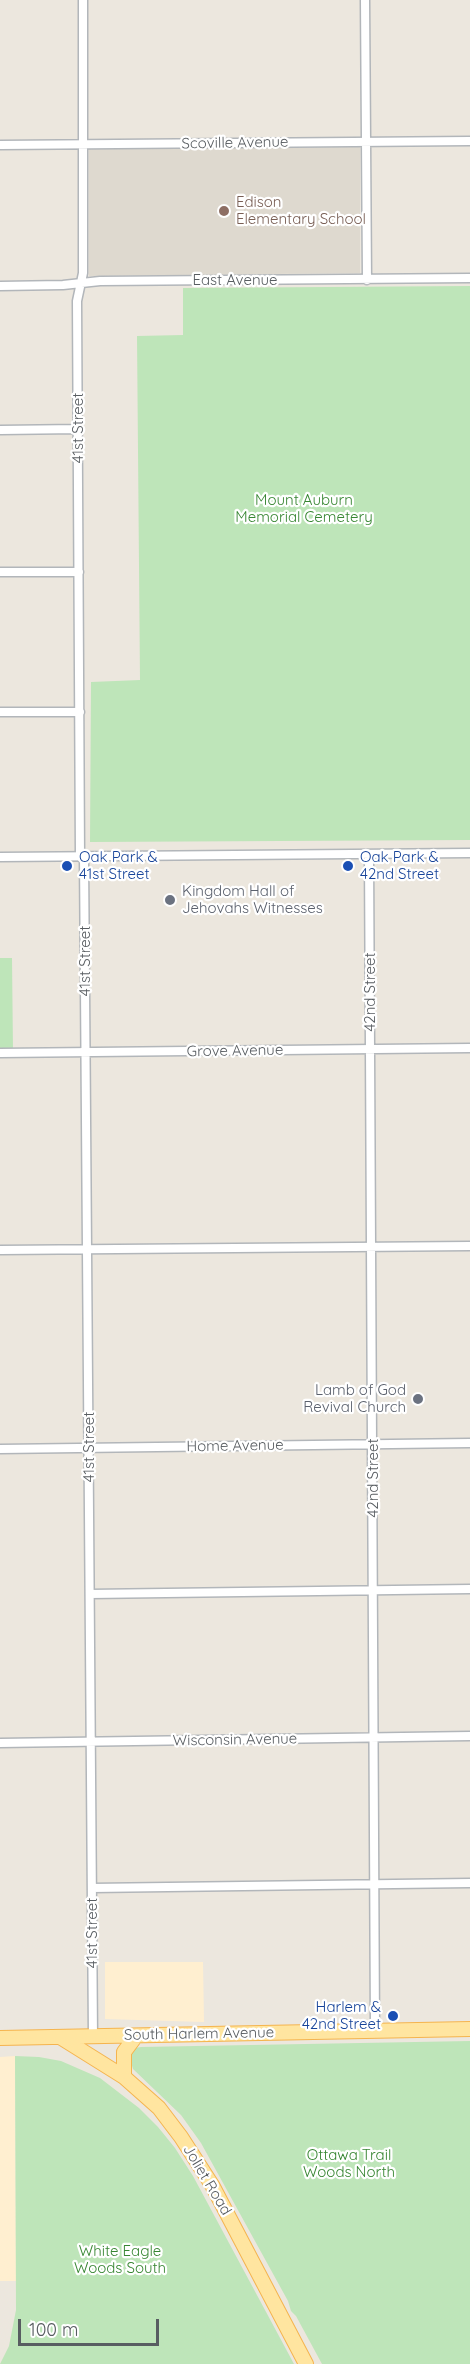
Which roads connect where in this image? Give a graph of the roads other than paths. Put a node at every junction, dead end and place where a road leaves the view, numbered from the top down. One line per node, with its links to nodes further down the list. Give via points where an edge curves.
1 (83, 0): 6 (street, 41st Street)
2 (366, 0): 3 (street)
3 (366, 141): 4 (street, Scoville Avenue); 6 (street, Scoville Avenue); 7 (street)
4 (470, 141)
5 (0, 144): 6 (street, Scoville Avenue)
6 (83, 144): 9 (street, 41st Street)
7 (367, 279): 8 (street, East Avenue); 9 (street, East Avenue)
8 (470, 279)
9 (80, 283): 10 (street, East Avenue); 11 (street, 41st Street)
10 (0, 286)
11 (78, 429): 12 (street); 14 (street, 41st Street)
12 (0, 430)
13 (0, 572): 14 (street)
14 (79, 572): 16 (street, 41st Street)
15 (0, 712): 16 (street)
16 (80, 712): 20 (street, 41st Street)
17 (470, 853): 18 (street)
18 (369, 854): 20 (street); 22 (street, 42nd Street)
19 (0, 857): 20 (street)
20 (82, 857): 23 (street, 41st Street)
21 (470, 1048): 22 (street, Grove Avenue)
22 (370, 1049): 23 (street, Grove Avenue); 26 (street, 42nd Street)
23 (86, 1052): 24 (street, Grove Avenue); 27 (street, 41st Street)
24 (0, 1053)
25 (470, 1246): 26 (street)
26 (371, 1247): 27 (street); 30 (street, 42nd Street)
27 (87, 1249): 28 (street); 31 (street, 41st Street)
28 (0, 1250)
29 (470, 1443): 30 (street, Home Avenue)
30 (372, 1444): 31 (street, Home Avenue); 34 (street, 42nd Street)
31 (89, 1448): 32 (street, Home Avenue); 35 (street, 41st Street)
32 (0, 1449)
33 (470, 1589): 34 (street)
34 (373, 1590): 35 (street); 37 (street, 42nd Street)
35 (90, 1594): 38 (street, 41st Street)
36 (470, 1736): 37 (street, Wisconsin Avenue)
37 (374, 1737): 38 (street, Wisconsin Avenue); 41 (street, 42nd Street)
38 (91, 1742): 39 (street, Wisconsin Avenue); 42 (street, 41st Street)
39 (0, 1743)
40 (470, 1883): 41 (street)
41 (375, 1884): 42 (street); 44 (street, 42nd Street)
42 (92, 1888): 47 (street, 41st Street)
43 (470, 2029): 44 (main road, South Harlem Avenue)
44 (375, 2030): 45 (main road, South Harlem Avenue)
45 (136, 2036): 47 (main road, South Harlem Avenue); 49 (main road, via 124,2052)
46 (60, 2037): 47 (main road, South Harlem Avenue); 48 (main road, South Harlem Avenue); 49 (main road, Joliet Road)
47 (93, 2037)
48 (0, 2038)
49 (124, 2077): 50 (main road, Joliet Road, via 159,2108 197,2160)
50 (306, 2364)

